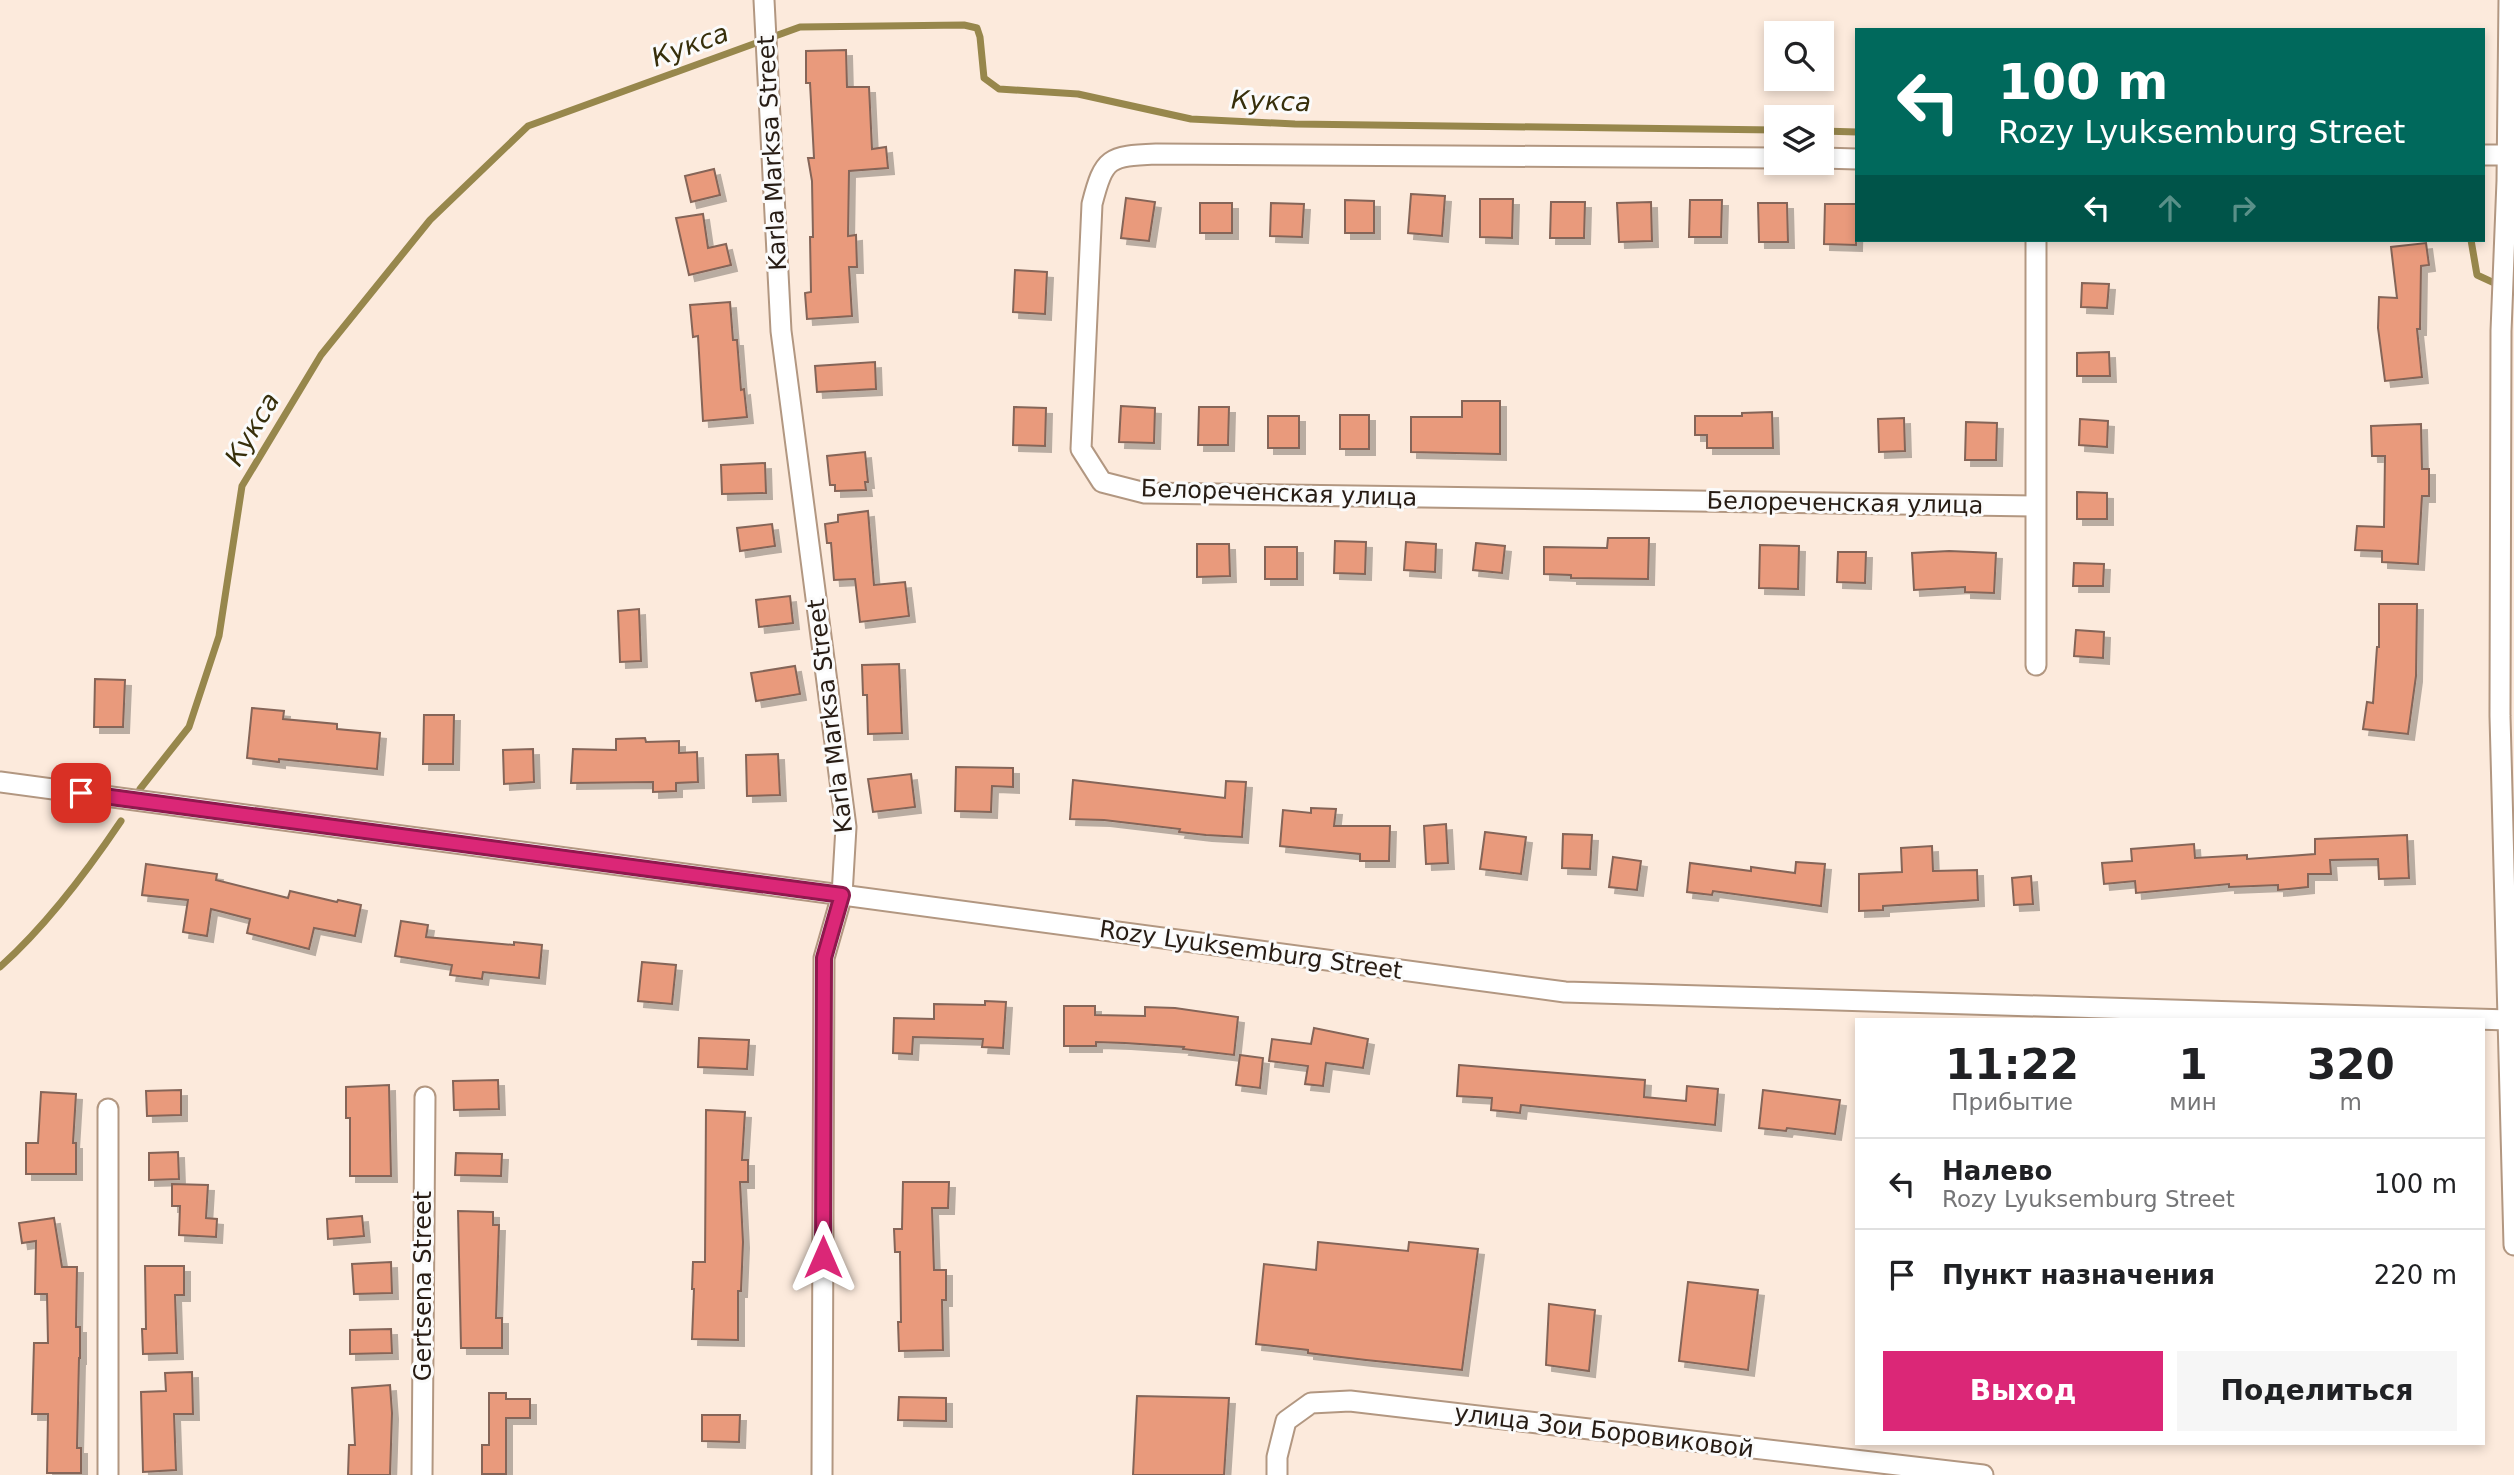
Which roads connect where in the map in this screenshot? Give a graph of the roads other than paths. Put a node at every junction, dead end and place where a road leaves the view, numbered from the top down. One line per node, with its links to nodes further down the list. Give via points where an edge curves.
1 (764, 0): 13 (street, Karla Marksa Street, via 781,331 846,827)
2 (2509, 0): 4 (street)
3 (2485, 155): 4 (street)
4 (2507, 155): 8 (street)
5 (1764, 158): 10 (street, Белореченская улица, via 1120,156 1100,173 1092,204 1081,449 1102,482 1145,494)
6 (1834, 158): 7 (street)
7 (1855, 159)
8 (2511, 182): 16 (street, via 2501,331 2500,716)
9 (2036, 242): 10 (street)
10 (2035, 506): 11 (street)
11 (2036, 665)
12 (0, 782): 13 (street, Rozy Lyuksemburg Street)
13 (842, 895): 14 (street, Rozy Lyuksemburg Street, via 1565,992); 22 (street, Karla Marksa Street, via 824,958)
14 (2442, 1018)
15 (2485, 1019): 16 (street, Rozy Lyuksemburg Street)
16 (2509, 1020): 19 (street)
17 (425, 1097): 21 (street, Gertsena Street)
18 (108, 1109): 20 (street)
19 (2514, 1245)
20 (108, 1475)
21 (422, 1475)
22 (822, 1475)
23 (1277, 1475): 24 (street, улица Зои Боровиковой, via 1286,1421 1311,1403 1350,1401)
24 (1983, 1475)

